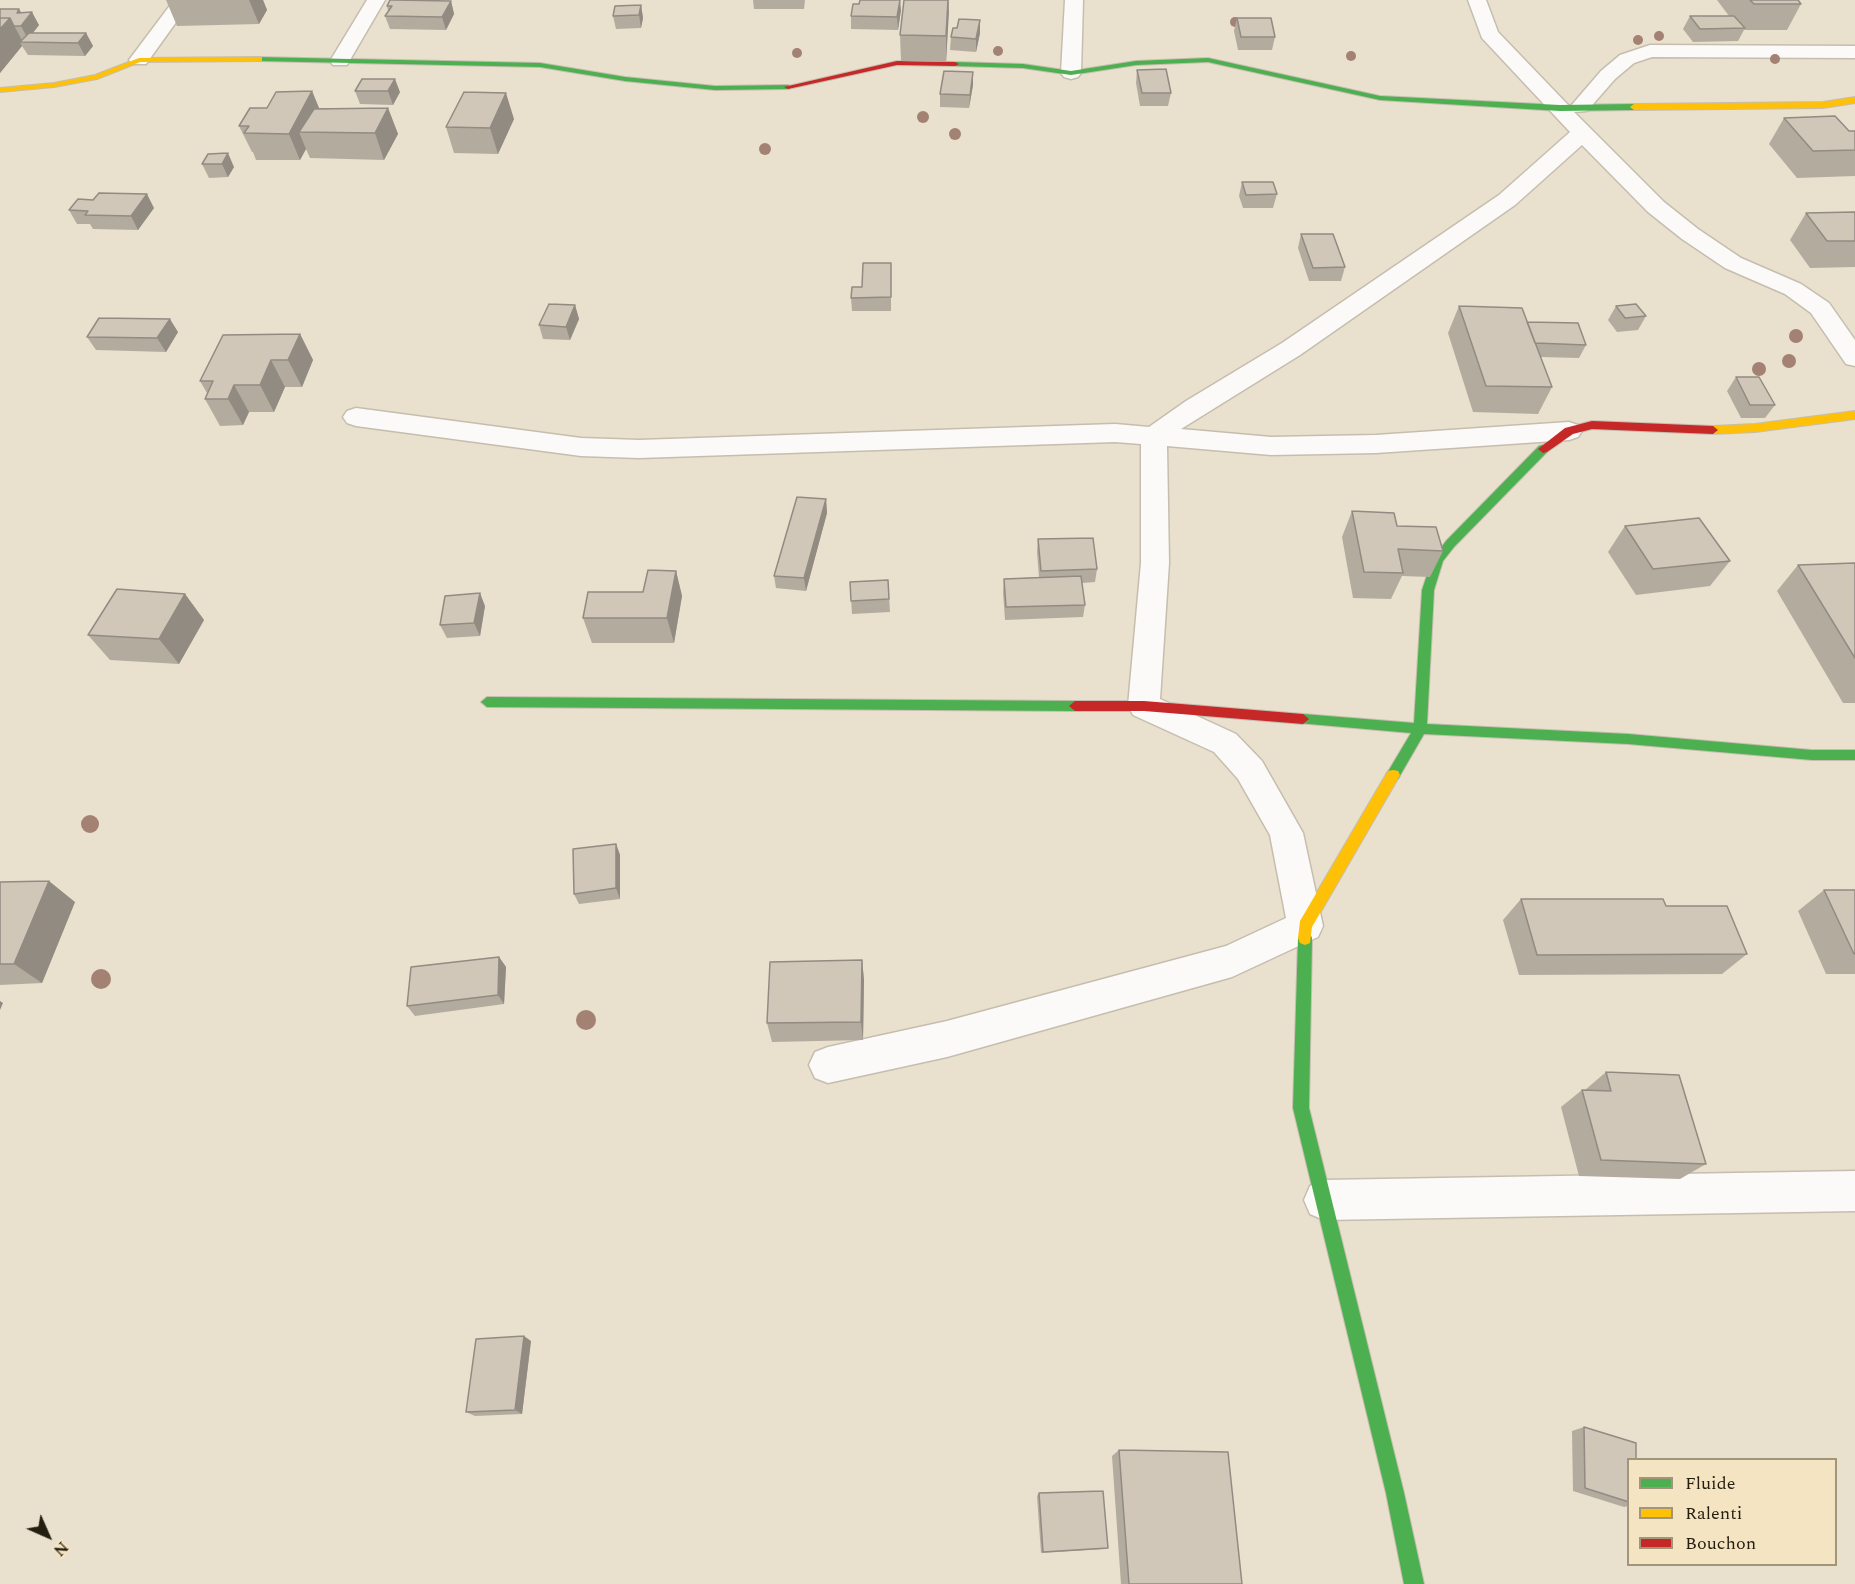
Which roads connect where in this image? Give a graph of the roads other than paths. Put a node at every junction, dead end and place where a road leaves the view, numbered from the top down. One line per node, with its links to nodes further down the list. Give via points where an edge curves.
1 (183, 0): 6 (street)
2 (376, 0): 7 (street)
3 (1074, 0): 8 (street)
4 (1476, 0): 11 (street, via 1488,34)
5 (1855, 52): 11 (street, via 1650,51 1627,59)
6 (139, 60): 7 (street); 9 (street, via 97,77)
7 (340, 61): 8 (street, via 540,65 625,79 715,87 793,87 897,63 1023,66)
8 (1071, 73): 11 (street, via 1136,63 1208,60 1380,98)
9 (0, 90)
10 (1855, 100): 11 (street, via 1823,105)
11 (1570, 107): 12 (street)
12 (1582, 133): 13 (street, via 1656,207 1689,234 1733,263 1793,289 1820,308); 17 (street, via 1507,200 1292,349)
13 (1855, 358)
14 (1855, 415): 16 (street, via 1755,428 1592,425)
15 (356, 417): 17 (street, via 581,447 639,449 1115,433)
16 (1569, 431): 17 (street, via 1376,444 1271,446); 20 (street, via 1544,448 1438,560 1428,590)
17 (1154, 436): 19 (street, via 1155,563)
18 (487, 702): 19 (street)
19 (1144, 705): 20 (street); 22 (street, via 1225,742 1250,770 1286,833)
20 (1420, 729): 21 (street); 22 (street)
21 (1855, 755)
22 (1305, 926): 23 (street, via 1232,961 947,1039); 25 (street, via 1301,1108)
23 (828, 1065)
24 (1855, 1191): 25 (street)
25 (1324, 1200): 26 (street)
26 (1414, 1584)

